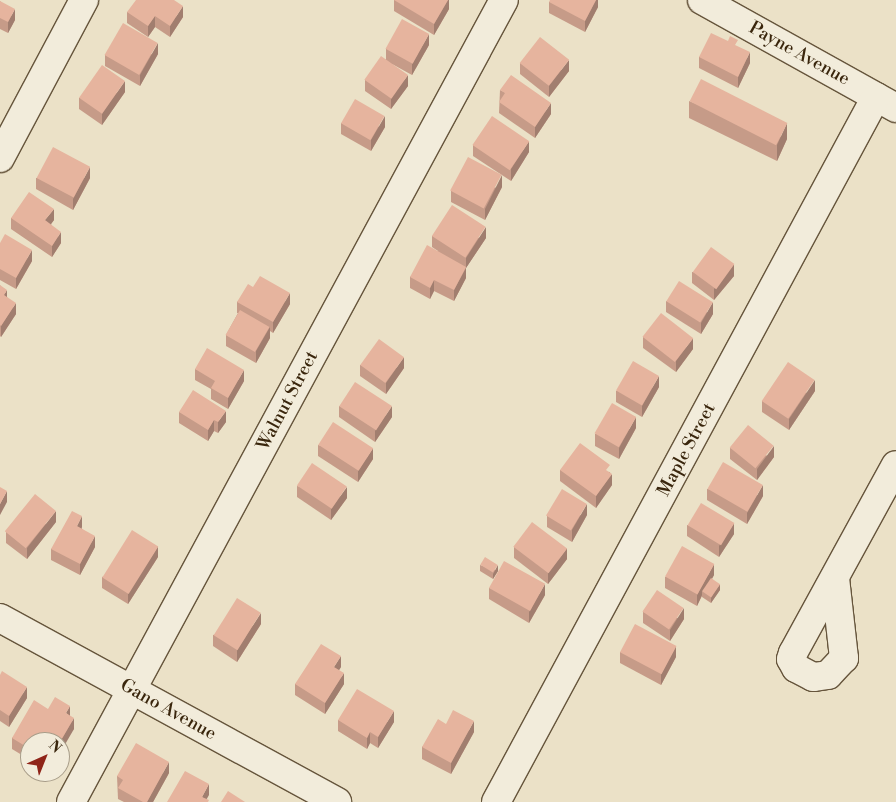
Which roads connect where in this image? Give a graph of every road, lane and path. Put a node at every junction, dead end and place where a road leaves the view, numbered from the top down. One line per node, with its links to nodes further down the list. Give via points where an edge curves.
1 (84, 0): 5 (street)
2 (504, 0): 9 (street, Walnut Street)
3 (702, 0): 4 (street, Payne Avenue)
4 (886, 102): 12 (street, Maple Street)
5 (0, 158)
6 (896, 465): 7 (street)
7 (835, 578)
8 (0, 618): 9 (street, Gano Avenue)
9 (131, 690): 10 (street, Walnut Street); 11 (street, Gano Avenue)
10 (71, 802)
11 (337, 802)
12 (496, 802)

